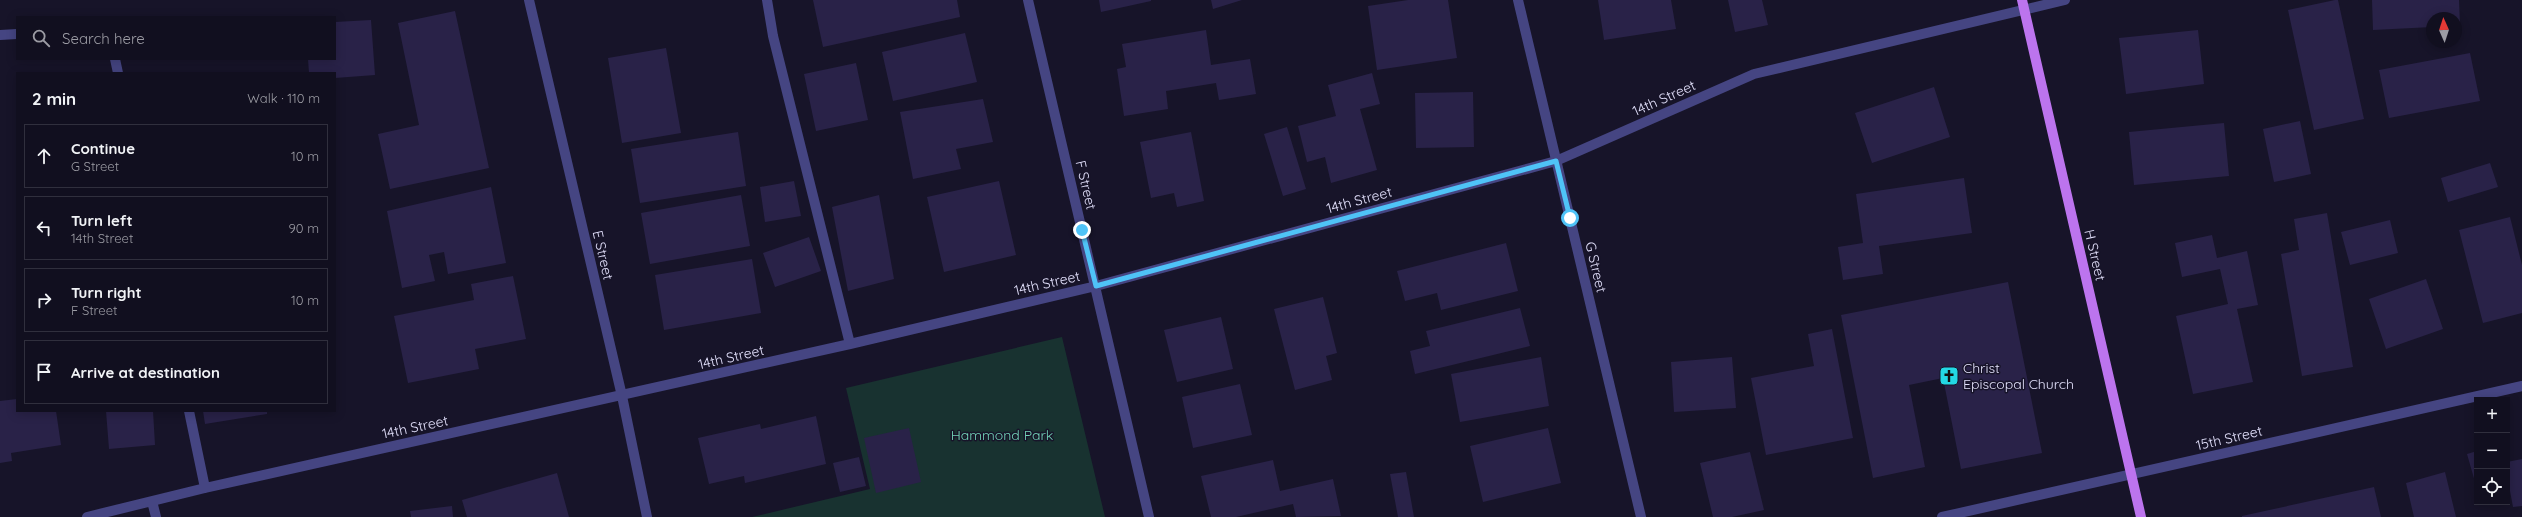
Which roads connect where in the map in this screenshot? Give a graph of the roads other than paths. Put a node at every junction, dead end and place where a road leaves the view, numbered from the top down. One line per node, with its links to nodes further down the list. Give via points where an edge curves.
1 (529, 0): 15 (street, E Street)
2 (767, 0): 13 (street, via 773,36)
3 (1028, 0): 12 (street, F Street)
4 (1518, 0): 11 (street, G Street)
5 (2065, 0): 6 (street, 14th Street)
6 (2023, 5): 11 (street, 14th Street, via 1754,74); 17 (main road, H Street)
7 (16, 34): 8 (street)
8 (0, 35)
9 (115, 60): 10 (street)
10 (118, 72)
11 (1556, 161): 12 (street, 14th Street); 24 (street, G Street)
12 (1096, 286): 13 (street, 14th Street); 23 (street, F Street)
13 (850, 344): 15 (street, 14th Street)
14 (2522, 386): 17 (street, 15th Street)
15 (622, 396): 18 (street, 14th Street); 22 (street, E Street)
16 (189, 412): 18 (street)
17 (2131, 473): 25 (street, 15th Street); 26 (main road, H Street)
18 (205, 488): 19 (street, 14th Street)
19 (152, 501): 20 (street, 14th Street); 21 (street)
20 (87, 517)
21 (156, 517)
22 (647, 517)
23 (1150, 517)
24 (1641, 517)
25 (1942, 517)
26 (2141, 517)

